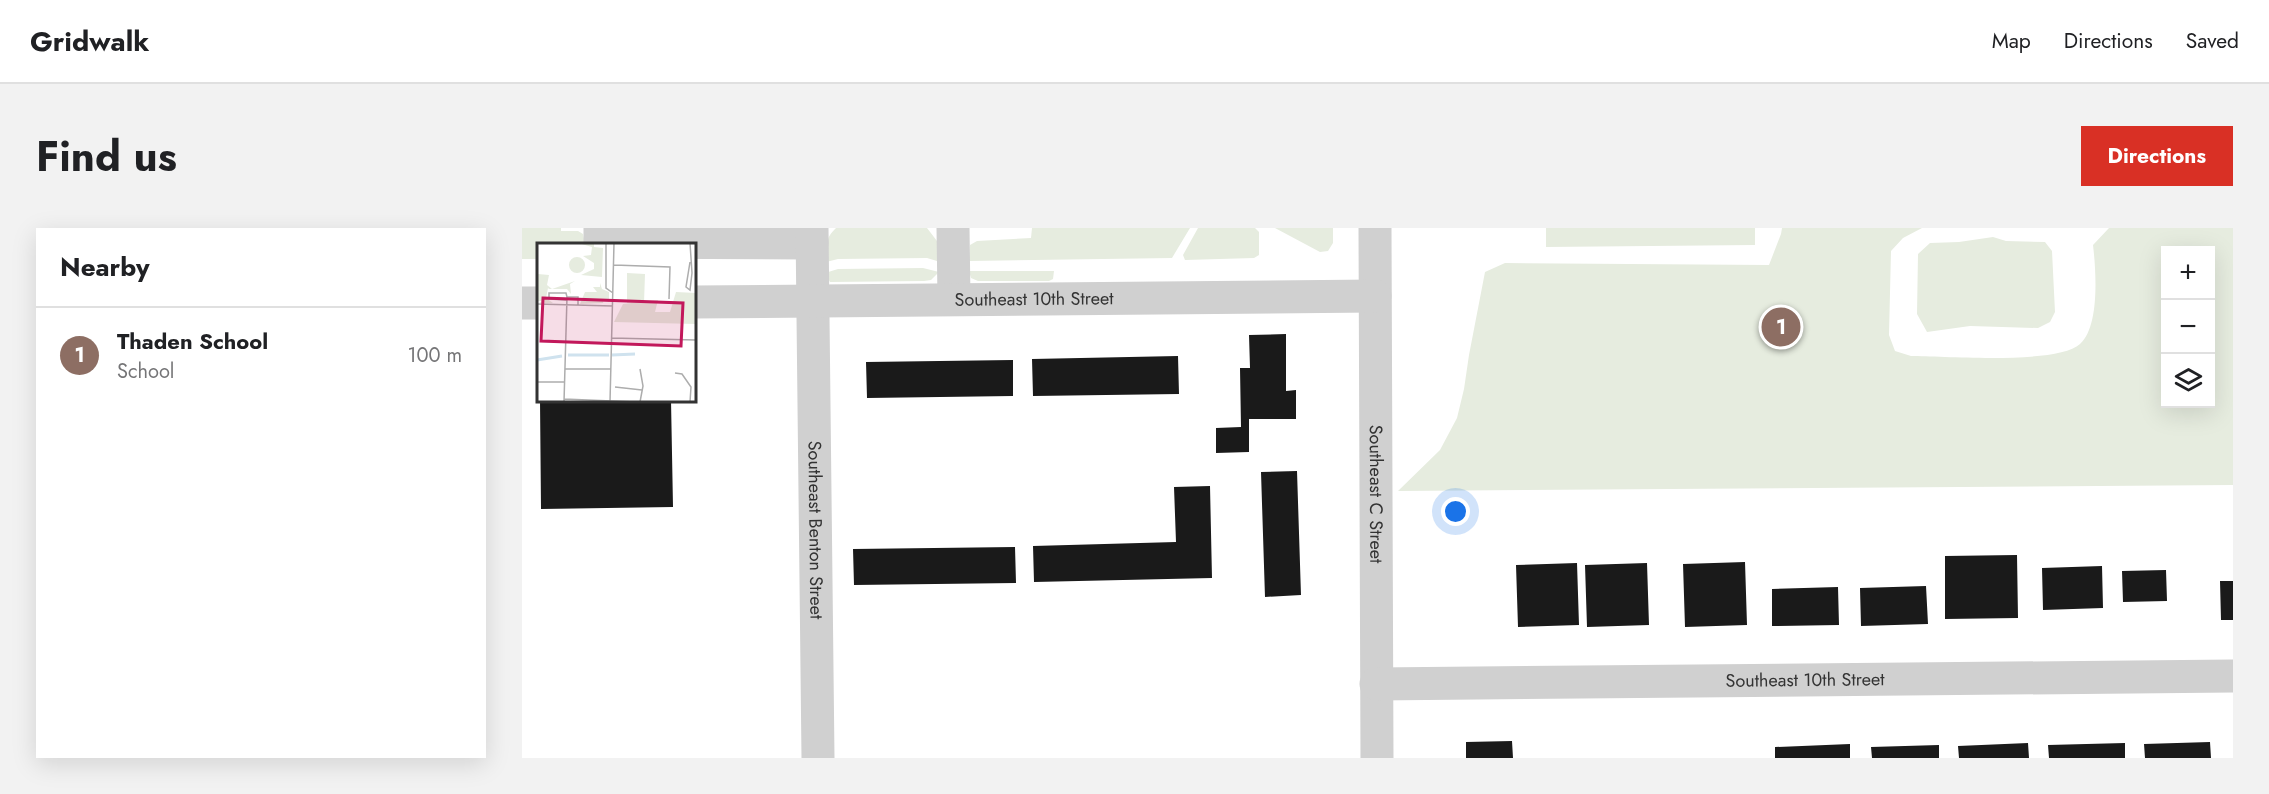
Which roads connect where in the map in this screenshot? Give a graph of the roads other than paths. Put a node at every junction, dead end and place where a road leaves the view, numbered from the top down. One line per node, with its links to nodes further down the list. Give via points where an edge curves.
1 (600, 228): 4 (street, via 600,242)
2 (953, 228): 6 (street)
3 (1375, 228): 5 (street, Southeast C Street)
4 (812, 235): 7 (street, Southeast Benton Street)
5 (1375, 296): 6 (street, Southeast 10th Street); 10 (street, Southeast C Street)
6 (954, 300): 7 (street, Southeast 10th Street)
7 (813, 301): 8 (street, Southeast 10th Street); 11 (street, Southeast Benton Street)
8 (696, 302)
9 (2233, 676): 10 (street, Southeast 10th Street)
10 (1376, 684): 12 (street, Southeast C Street)
11 (818, 758)
12 (1377, 758)

